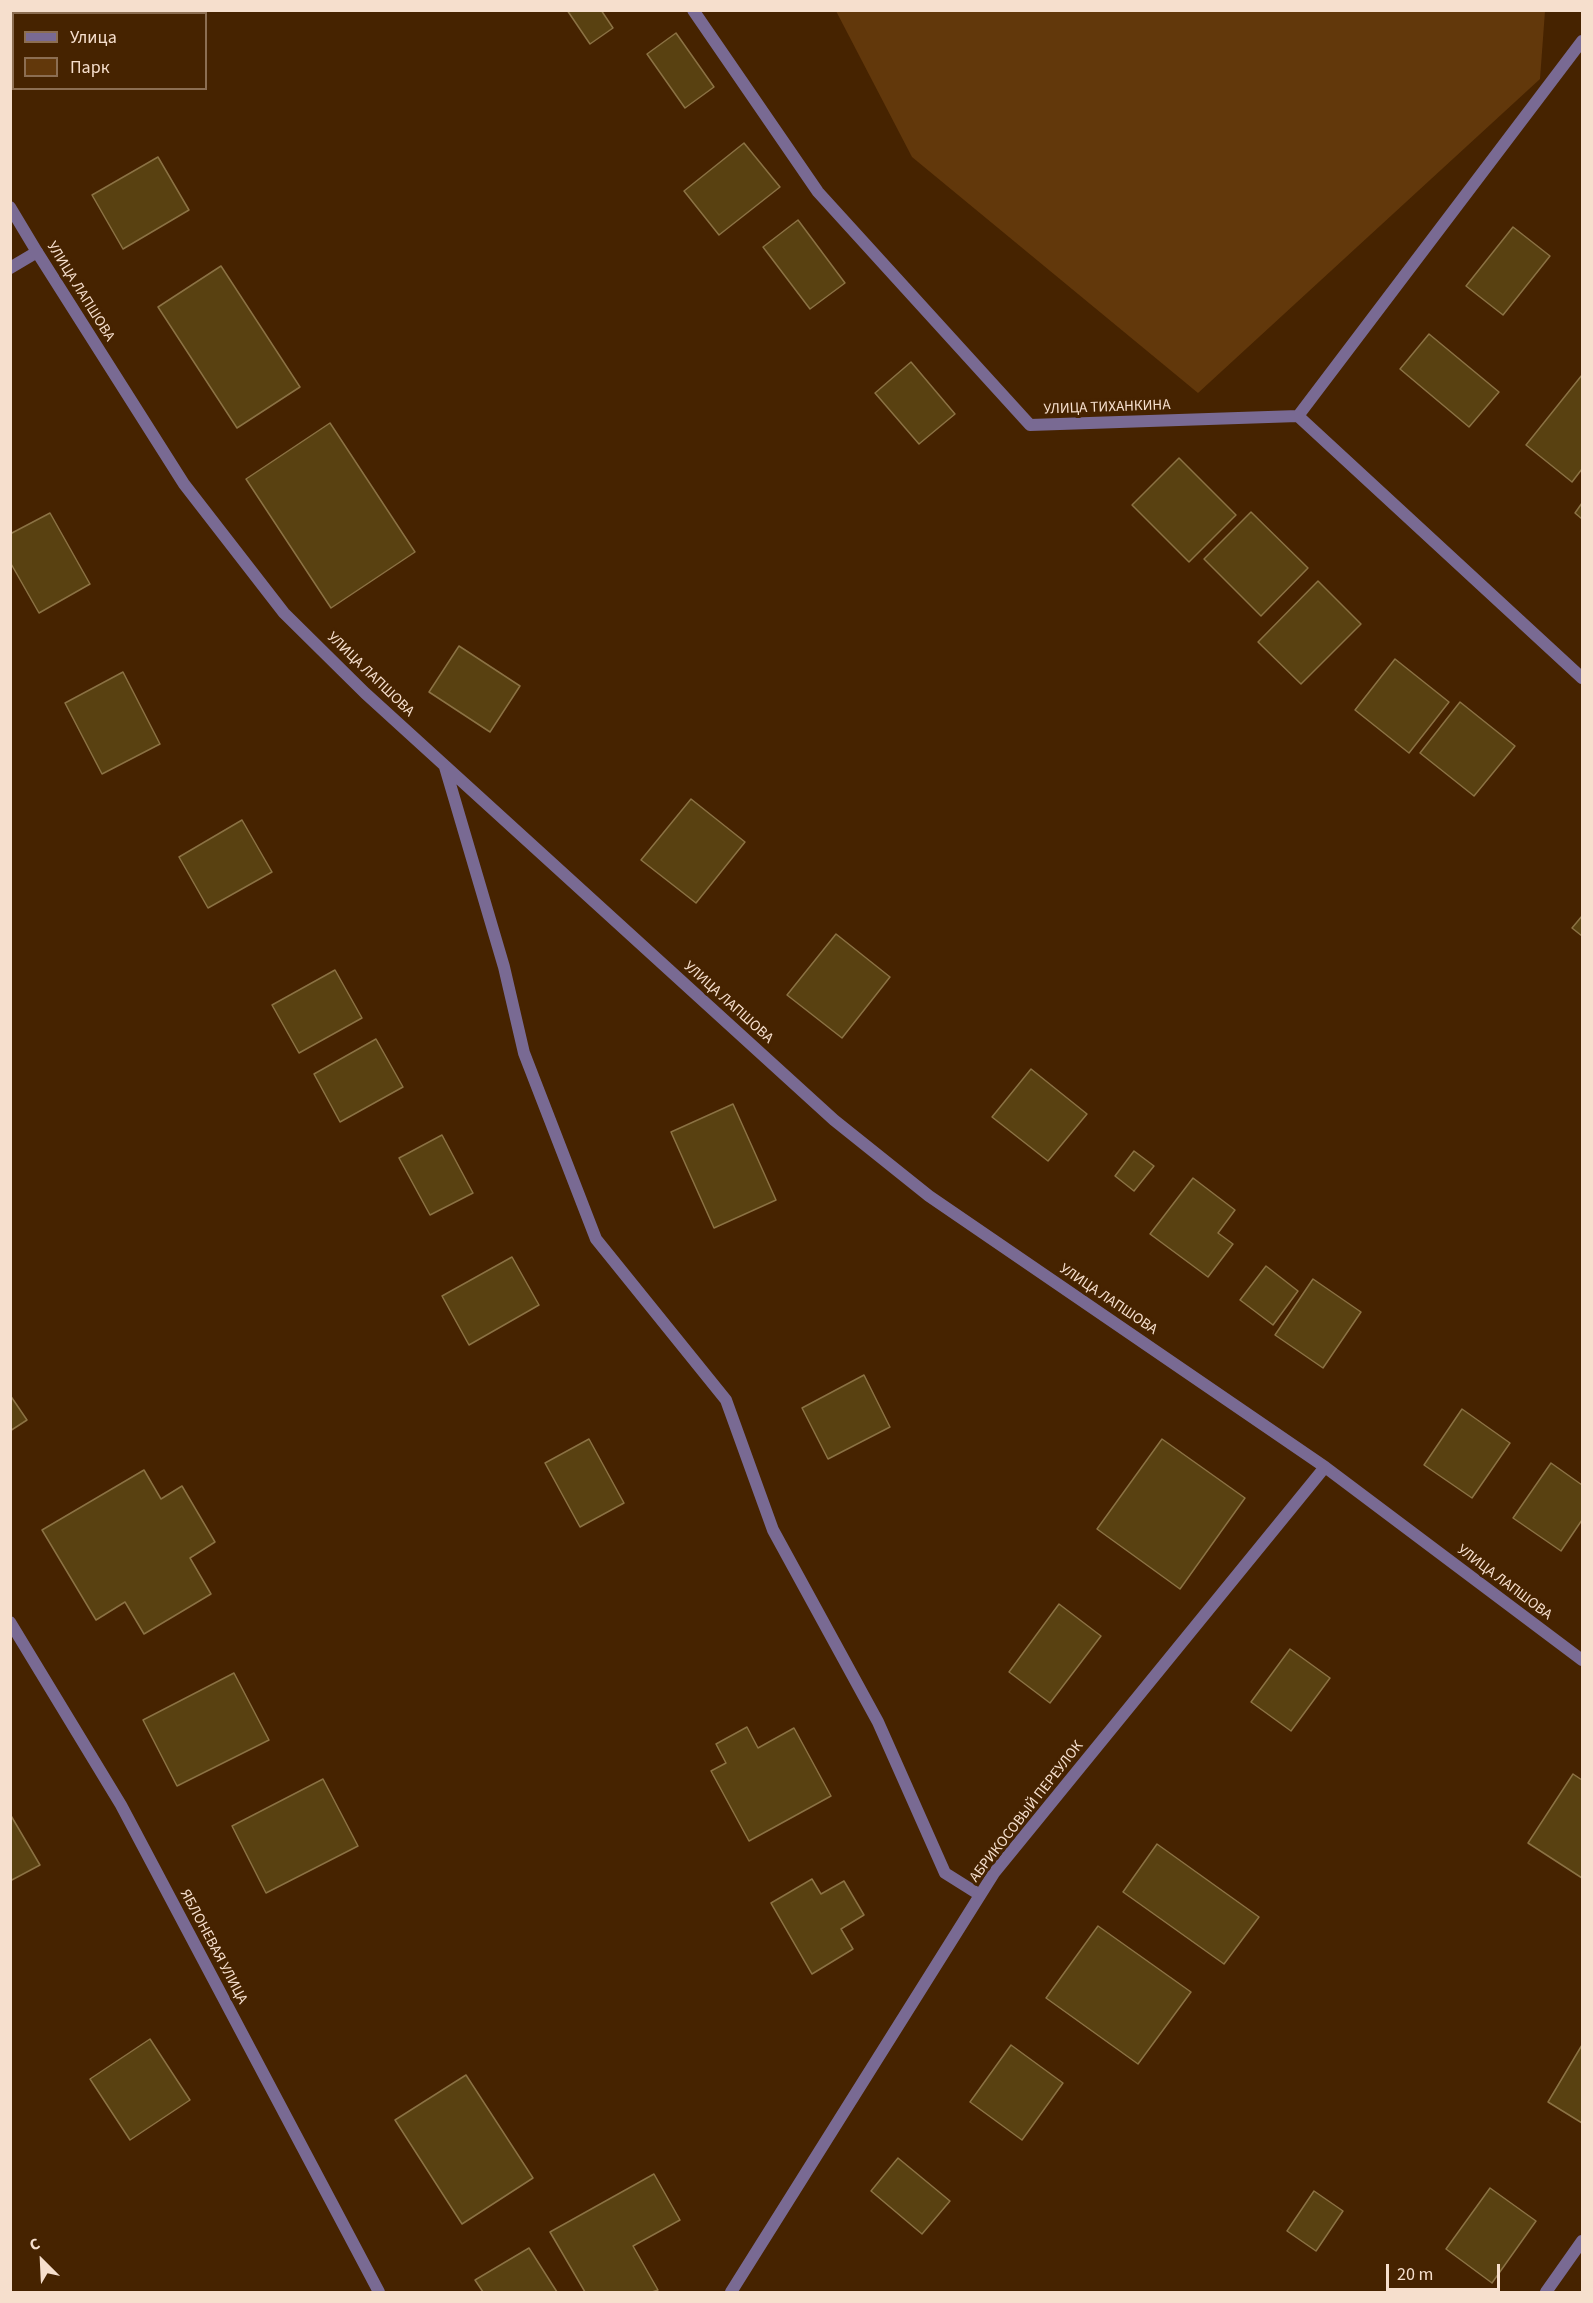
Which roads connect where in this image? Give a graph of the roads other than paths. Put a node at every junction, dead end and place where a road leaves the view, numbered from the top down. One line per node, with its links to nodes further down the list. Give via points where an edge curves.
1 (693, 10): 6 (street, УЛИЦА ТИХАНКИНА, via 819,192 1030,425)
2 (1582, 41): 6 (street)
3 (10, 207): 4 (street, УЛИЦА ЛАПШОВА)
4 (37, 252): 5 (street); 8 (street, УЛИЦА ЛАПШОВА, via 184,484 284,613)
5 (10, 268)
6 (1298, 416): 7 (street)
7 (1582, 678)
8 (444, 765): 9 (street, УЛИЦА ЛАПШОВА, via 860,1140 939,1202); 12 (street, via 504,967 524,1053 596,1239 726,1400 773,1530 878,1722 945,1873)
9 (1325, 1467): 11 (street, УЛИЦА ЛАПШОВА); 12 (street, АБРИКОСОВЫЙ ПЕРЕУЛОК)
10 (10, 1622): 14 (street, ЯБЛОНЕВАЯ УЛИЦА, via 121,1805)
11 (1582, 1660)
12 (980, 1895): 15 (street, АБРИКОСОВЫЙ ПЕРЕУЛОК)
13 (1582, 2241): 16 (street)
14 (379, 2292)
15 (731, 2292)
16 (1546, 2292)

